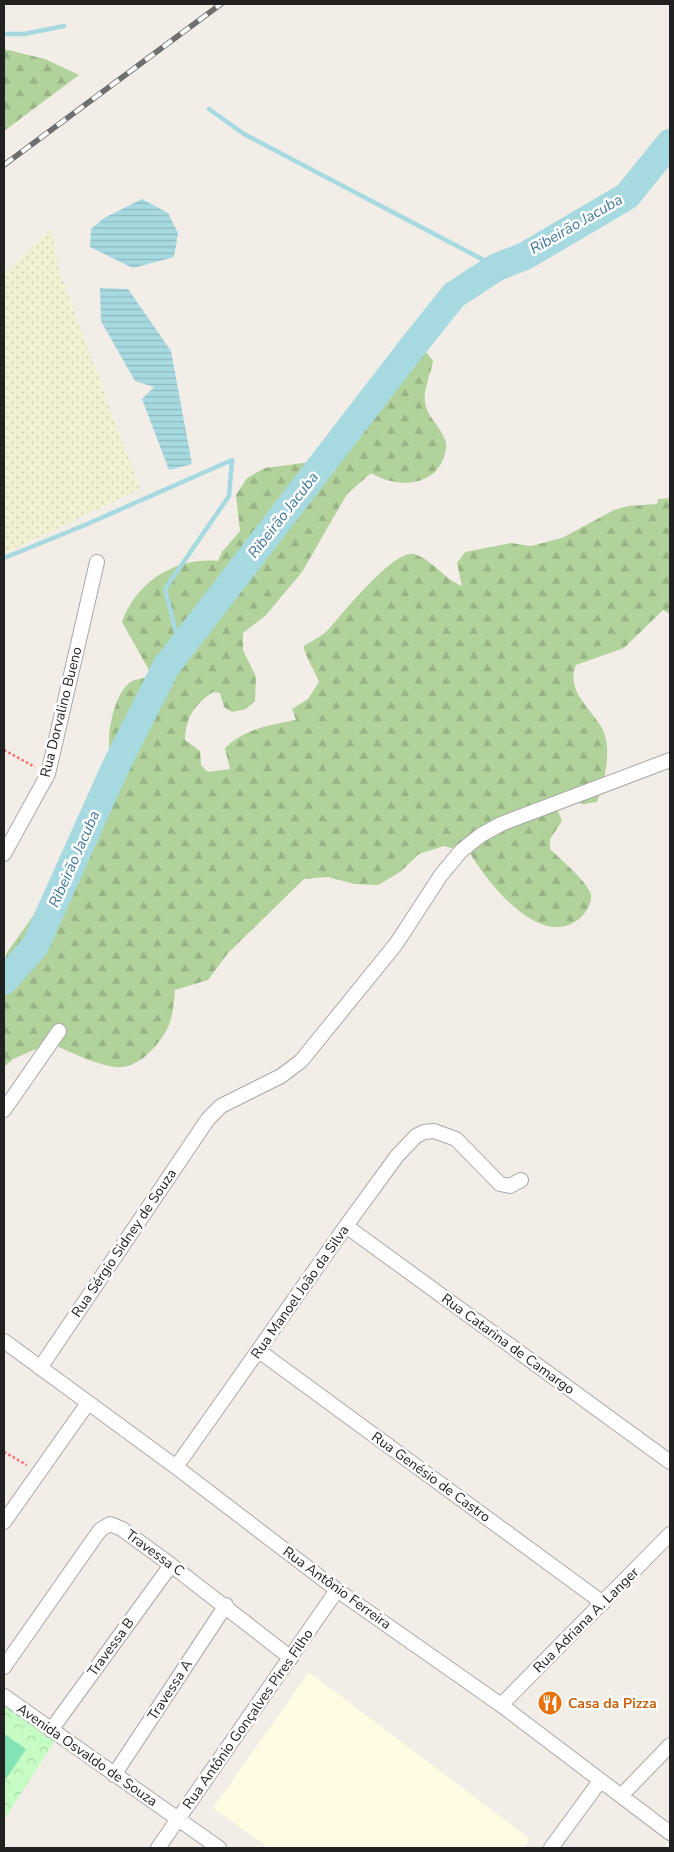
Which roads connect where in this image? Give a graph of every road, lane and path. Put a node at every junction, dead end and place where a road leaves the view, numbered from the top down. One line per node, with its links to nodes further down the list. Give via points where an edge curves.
1 (97, 562): 4 (street, Rua Dorvalino Bueno)
2 (4, 750): 4 (path)
3 (670, 760): 12 (street, Rua Sérgio Sidney de Souza, via 501,824 480,835 461,851 441,875 396,944 301,1061 280,1076 221,1106 208,1119)
4 (48, 774): 5 (street, Rua Dorvalino Bueno)
5 (4, 854)
6 (59, 1031): 7 (street)
7 (4, 1110)
8 (521, 1180): 9 (street, Rua Manoel João da Silva, via 510,1186 500,1184 456,1139 434,1131 424,1132 397,1156)
9 (346, 1226): 11 (street, Rua Manoel João da Silva); 15 (street, Rua Catarina de Camargo)
10 (4, 1341): 12 (street, Rua Antônio Ferreira)
11 (259, 1351): 16 (street, Rua Manoel João da Silva); 22 (street, Rua Genésio de Castro)
12 (40, 1368): 13 (street, Rua Antônio Ferreira)
13 (88, 1403): 16 (street, Rua Antônio Ferreira); 17 (street)
14 (4, 1452): 17 (path)
15 (670, 1462)
16 (176, 1467): 21 (street, Rua Antônio Ferreira)
17 (40, 1472): 18 (street)
18 (4, 1522)
19 (670, 1534): 22 (street, Rua Adriana A. Langer)
20 (171, 1565): 23 (street, Travessa C); 25 (street, Travessa C, via 122,1529 106,1525); 28 (street, Travessa B)
21 (337, 1590): 24 (street, Rua Antônio Gonçalves Pires Filho); 27 (street, Rua Antônio Ferreira)
22 (603, 1603): 27 (street, Rua Adriana A. Langer)
23 (226, 1605): 24 (street, Travessa C); 30 (street, Travessa A)
24 (291, 1658): 33 (street, Rua Antônio Gonçalves Pires Filho)
25 (4, 1667)
26 (4, 1696): 28 (street, Avenida Osvaldo de Souza)
27 (501, 1705): 31 (street, Rua Antônio Ferreira)
28 (51, 1730): 30 (street, Avenida Osvaldo de Souza)
29 (670, 1745): 32 (street)
30 (114, 1775): 33 (street, Avenida Osvaldo de Souza)
31 (600, 1780): 32 (street, Rua Antônio Ferreira); 37 (street)
32 (621, 1796): 34 (street, Rua Antônio Ferreira)
33 (179, 1819): 35 (street, Rua Antônio Gonçalves Pires Filho); 36 (street, Avenida Osvaldo de Souza)
34 (670, 1833)
35 (158, 1848)
36 (219, 1848)
37 (551, 1848)

